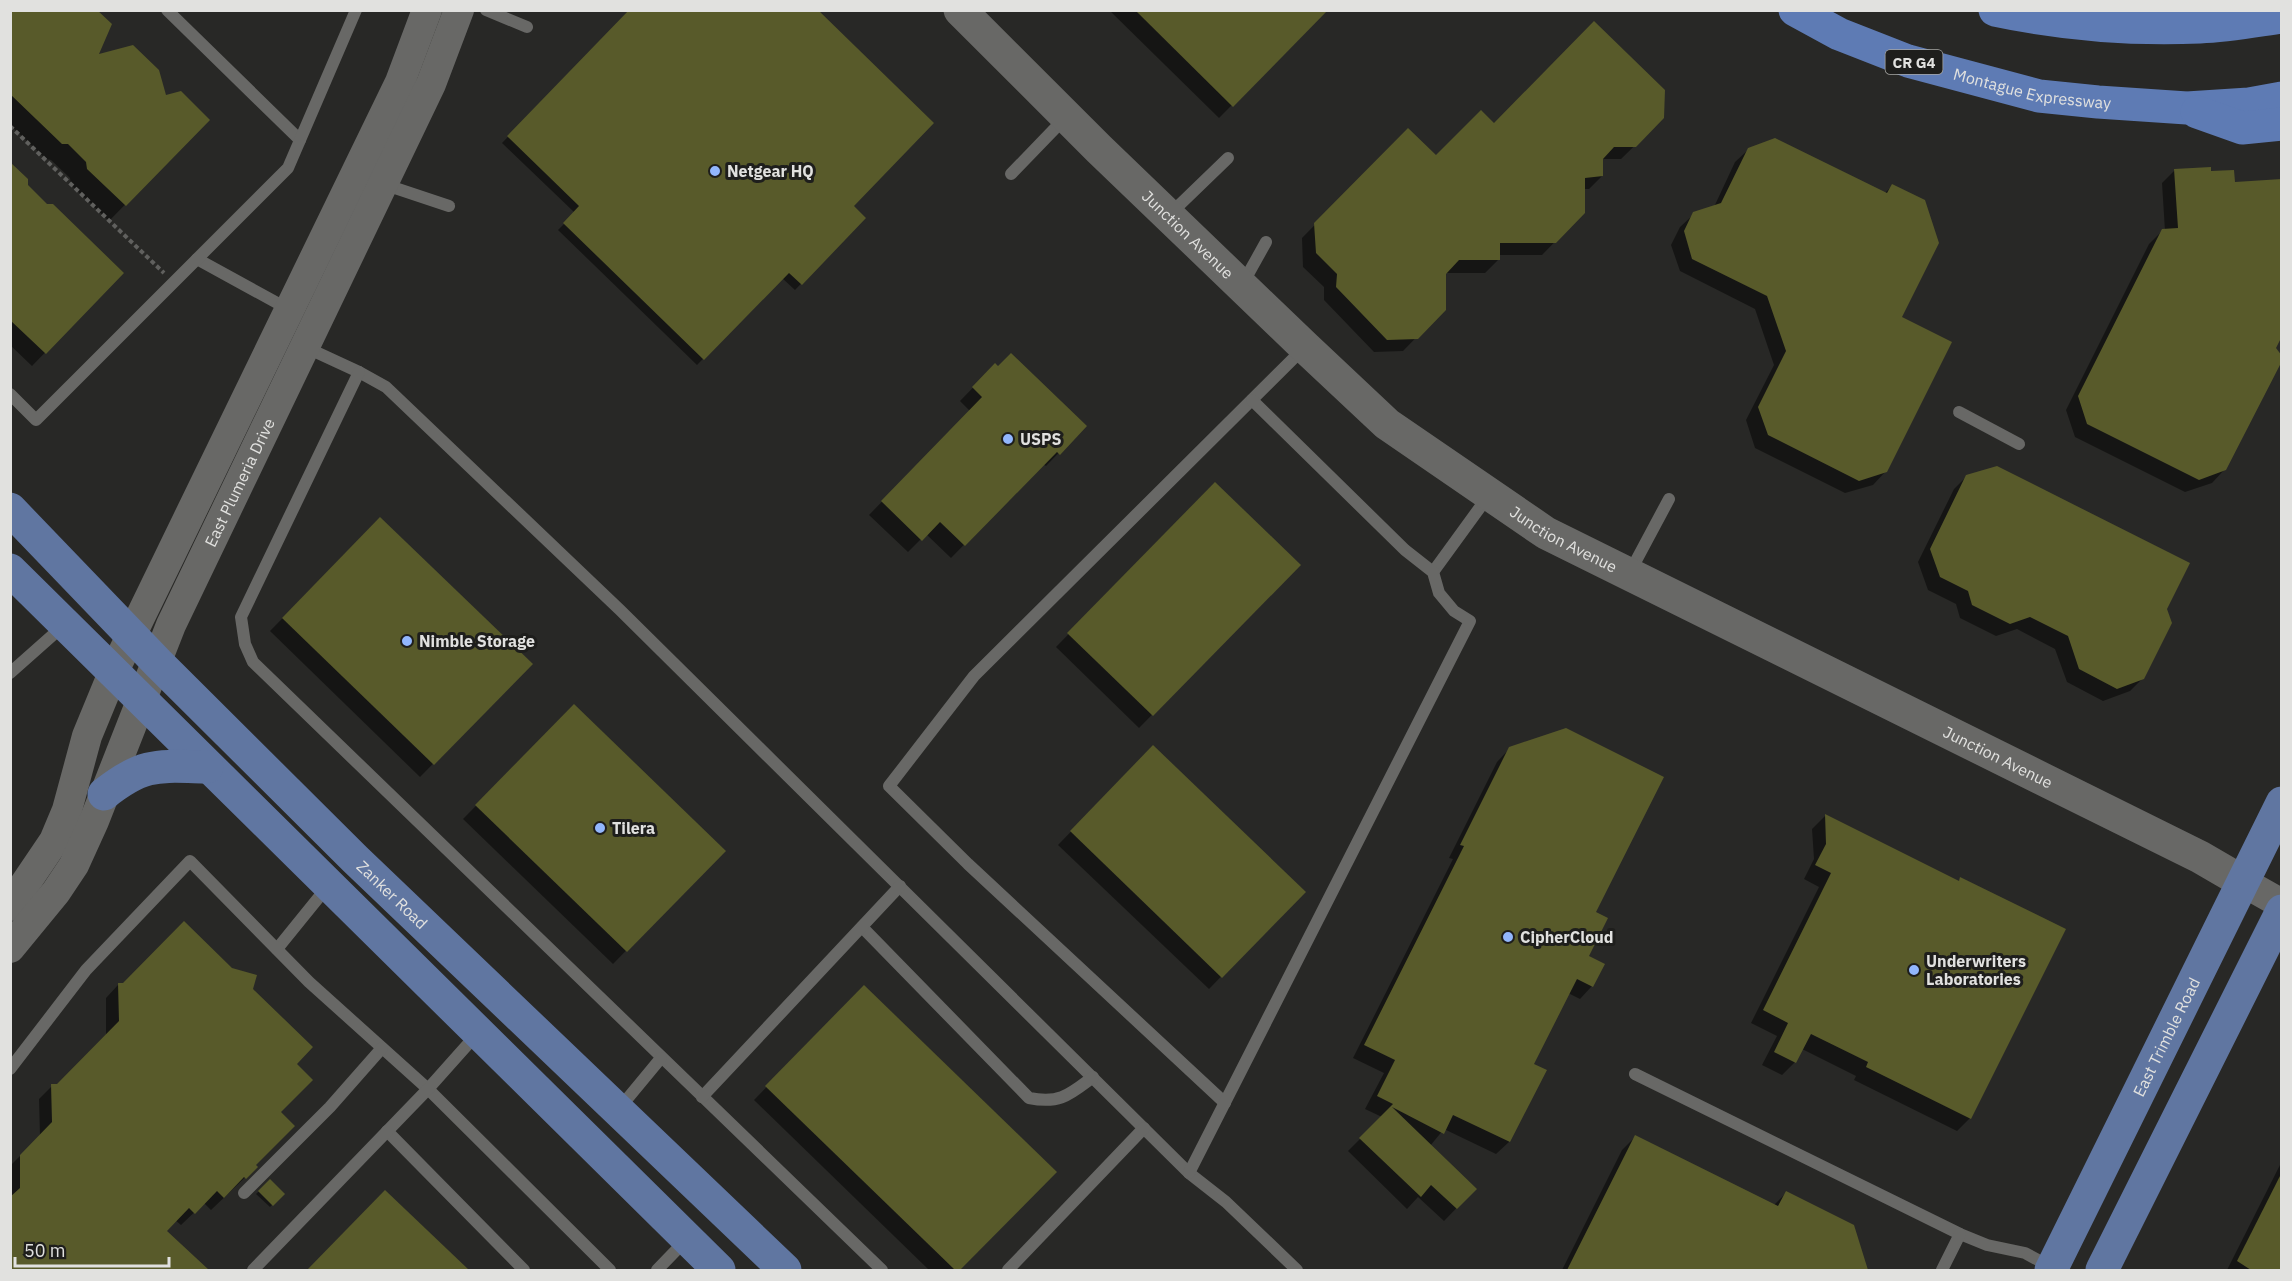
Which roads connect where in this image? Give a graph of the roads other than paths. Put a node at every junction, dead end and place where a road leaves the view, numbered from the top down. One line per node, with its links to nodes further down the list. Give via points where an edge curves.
1 (167, 10): 15 (lane)
2 (356, 10): 15 (lane)
3 (427, 10): 24 (street, East Plumeria Drive)
4 (459, 10): 18 (street, East Plumeria Drive, via 431,84)
5 (486, 10): 10 (lane)
6 (960, 10): 13 (main road, Junction Avenue)
7 (1795, 10): 12 (highway, Montague Expressway / CR G4, via 1839,34 1908,61 2039,96)
8 (1995, 10): 9 (highway, via 2135,28 2201,27)
9 (2282, 17)
10 (527, 27)
11 (2282, 98): 12 (highway, Montague Expressway / CR G4)
12 (2187, 108): 14 (highway, via 2242,129)
13 (1067, 116): 17 (lane); 20 (main road, Junction Avenue)
14 (2282, 124)
15 (300, 140): 22 (lane, via 288,168)
16 (1228, 158): 20 (lane)
17 (1011, 174)
18 (383, 184): 19 (lane); 24 (street, East Plumeria Drive)
19 (449, 206)
20 (1168, 216): 23 (main road, Junction Avenue)
21 (1266, 242): 23 (lane)
22 (197, 259): 24 (lane); 27 (lane, via 36,420)
23 (1242, 286): 25 (main road, Junction Avenue)
24 (304, 327): 26 (lane); 38 (street, East Plumeria Drive); 39 (street, East Plumeria Drive, via 171,625)
25 (1305, 347): 28 (lane); 31 (main road, Junction Avenue, via 1387,424)
26 (359, 372): 48 (lane, via 386,387); 58 (lane, via 241,617 245,644 254,662)
27 (10, 394)
28 (1252, 400): 35 (lane, via 1405,550); 64 (lane, via 974,676 889,786)
29 (1959, 412): 30 (lane)
30 (2019, 444)
31 (1490, 494): 35 (lane); 36 (main road, Junction Avenue, via 1546,533)
32 (1669, 499): 36 (lane)
33 (10, 509): 38 (main road, Zanker Road)
34 (10, 570): 37 (main road)
35 (1433, 572): 64 (lane, via 1439,593 1454,611 1470,621)
36 (1629, 574): 46 (main road, Junction Avenue)
37 (64, 625): 40 (lane); 41 (main road)
38 (131, 634): 39 (main road, Zanker Road); 41 (street, East Plumeria Drive)
39 (158, 663): 42 (street, East Plumeria Drive); 65 (main road, Zanker Road, via 355,860)
40 (10, 673)
41 (113, 673): 42 (main road); 50 (street, East Plumeria Drive, via 87,736 54,841)
42 (142, 701): 43 (main road); 44 (street, East Plumeria Drive)
43 (207, 767): 44 (main road, via 142,770); 47 (main road)
44 (104, 794): 53 (street, East Plumeria Drive, via 74,865)
45 (2282, 803): 46 (main road, East Trimble Road)
46 (2243, 882): 49 (street, Junction Avenue); 73 (main road, East Trimble Road)
47 (328, 885): 54 (lane); 56 (main road)
48 (900, 886): 52 (lane); 61 (lane)
49 (2282, 904)
50 (10, 906)
51 (2282, 911): 66 (main road)
52 (862, 927): 61 (lane, via 1029,1098 1050,1101 1066,1097); 63 (lane)
53 (10, 948)
54 (277, 949): 57 (lane); 59 (lane, via 190,861 86,970)
55 (2282, 968): 66 (main road, via 2274,972)
56 (478, 1033): 62 (lane); 72 (main road)
57 (382, 1048): 62 (lane); 70 (lane, via 330,1107)
58 (661, 1058): 63 (lane); 65 (lane)
59 (10, 1069)
60 (1635, 1074): 71 (lane)
61 (1092, 1077): 67 (lane)
62 (428, 1089): 68 (lane); 76 (lane)
63 (702, 1097): 80 (lane)
64 (1224, 1103): 69 (lane)
65 (618, 1110): 79 (main road, Zanker Road)
66 (2175, 1126): 84 (main road)
67 (1144, 1128): 69 (lane); 81 (lane)
68 (387, 1131): 74 (lane); 75 (lane)
69 (1189, 1173): 82 (lane, via 1226,1202)
70 (244, 1193)
71 (1960, 1234): 73 (lane, via 2025,1253); 83 (lane)
72 (687, 1239): 77 (lane); 78 (main road)
73 (2052, 1269)
74 (253, 1270)
75 (524, 1270)
76 (610, 1270)
77 (657, 1270)
78 (719, 1270)
79 (785, 1270)
80 (882, 1270)
81 (1008, 1270)
82 (1297, 1270)
83 (1942, 1270)
84 (2102, 1270)

